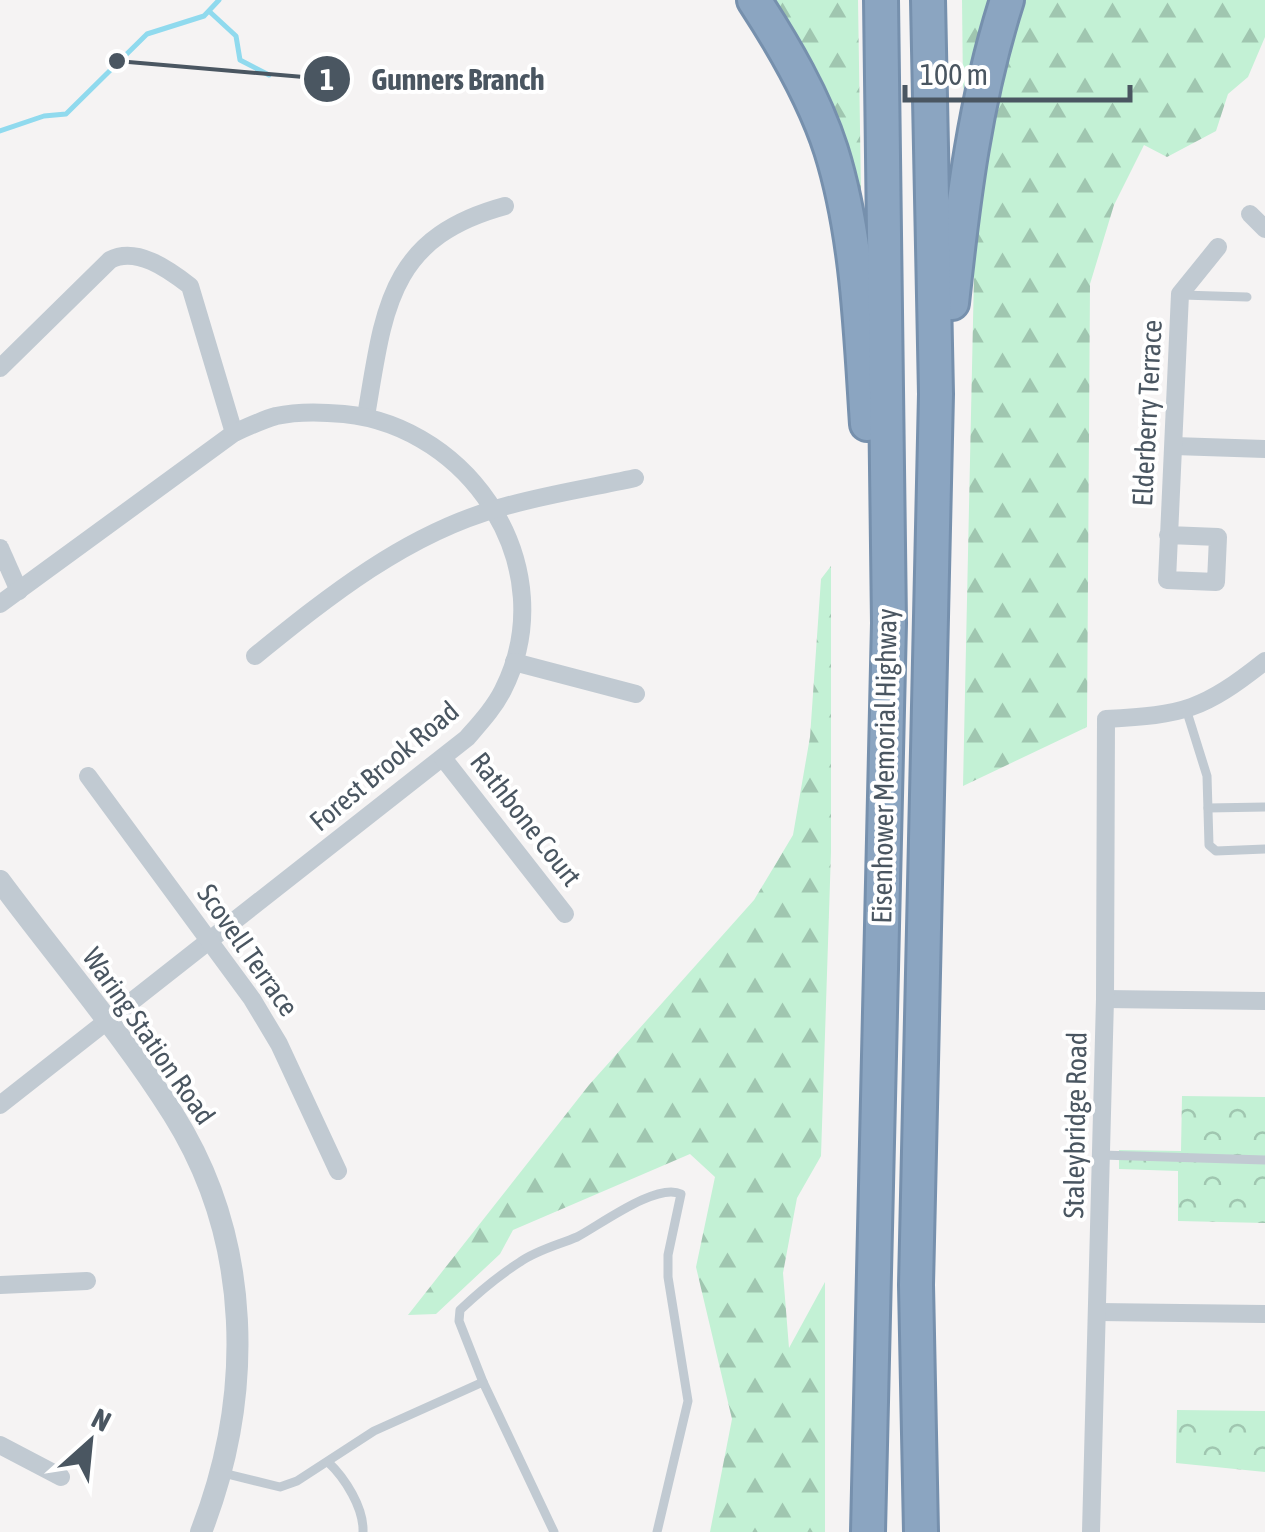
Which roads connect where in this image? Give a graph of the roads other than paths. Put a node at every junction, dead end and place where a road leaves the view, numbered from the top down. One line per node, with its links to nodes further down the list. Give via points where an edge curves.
1 (754, 0): 28 (highway, via 814,108 845,206)
2 (880, 0): 28 (highway, Eisenhower Memorial Highway)
3 (928, 0): 16 (highway)
4 (1006, 0): 16 (highway, via 968,147)
5 (505, 206): 12 (street, via 423,244 399,277 384,311)
6 (1250, 214): 7 (street)
7 (1265, 228)
8 (1218, 246): 9 (street, Elderberry Terrace)
9 (1180, 294): 10 (lane); 14 (street, Elderberry Terrace)
10 (1247, 298)
11 (0, 368): 13 (street, via 110,260 136,255 190,286)
12 (366, 416): 13 (street, Forest Brook Road, via 276,416); 18 (street, Forest Brook Road, via 443,450)
13 (234, 433): 21 (street, Forest Brook Road)
14 (1174, 446): 15 (street); 19 (street, Elderberry Terrace)
15 (1265, 449)
16 (935, 462): 58 (highway, via 916,1284)
17 (635, 478): 18 (street)
18 (496, 508): 23 (street, via 372,566); 25 (street, Forest Brook Road, via 522,603)
19 (1168, 536)
20 (0, 548): 21 (street)
21 (20, 591): 22 (street, Forest Brook Road)
22 (0, 604)
23 (255, 656)
24 (1265, 661): 27 (street, via 1224,694)
25 (514, 662): 26 (street); 29 (street, Forest Brook Road, via 487,715)
26 (636, 694)
27 (1187, 712): 32 (lane, via 1207,776); 37 (street, Staleybridge Road, via 1106,719)
28 (886, 713): 57 (highway, Eisenhower Memorial Highway)
29 (443, 758): 35 (street, Rathbone Court); 36 (street, Forest Brook Road)
30 (88, 776): 36 (street, Scovell Terrace)
31 (1265, 807): 32 (lane)
32 (1208, 808): 33 (lane, via 1209,845 1216,851)
33 (1265, 849)
34 (0, 881): 39 (street, Waring Station Road)
35 (564, 914)
36 (210, 942): 39 (street, Forest Brook Road); 43 (street, Scovell Terrace, via 280,1044)
37 (1105, 1000): 38 (street); 41 (street, Staleybridge Road)
38 (1265, 1001)
39 (106, 1023): 40 (street, Forest Brook Road); 51 (street, Waring Station Road, via 198,1159 228,1246 239,1345)
40 (0, 1105)
41 (1102, 1156): 42 (lane); 46 (street, Staleybridge Road)
42 (1265, 1160)
43 (338, 1170)
44 (87, 1281): 45 (street)
45 (0, 1285)
46 (1098, 1312): 47 (street); 59 (street, Staleybridge Road)
47 (1265, 1314)
48 (484, 1382): 50 (lane, via 374,1431); 55 (lane); 56 (lane, via 460,1310 524,1259 637,1202 669,1190 681,1194 668,1277 688,1401)
49 (0, 1444): 52 (street)
50 (328, 1462): 51 (lane, via 280,1486); 54 (lane, via 341,1474)
51 (223, 1473): 53 (street, Waring Station Road)
52 (61, 1476)
53 (201, 1532)
54 (363, 1532)
55 (554, 1532)
56 (657, 1532)
57 (868, 1532)
58 (921, 1532)
59 (1091, 1532)

